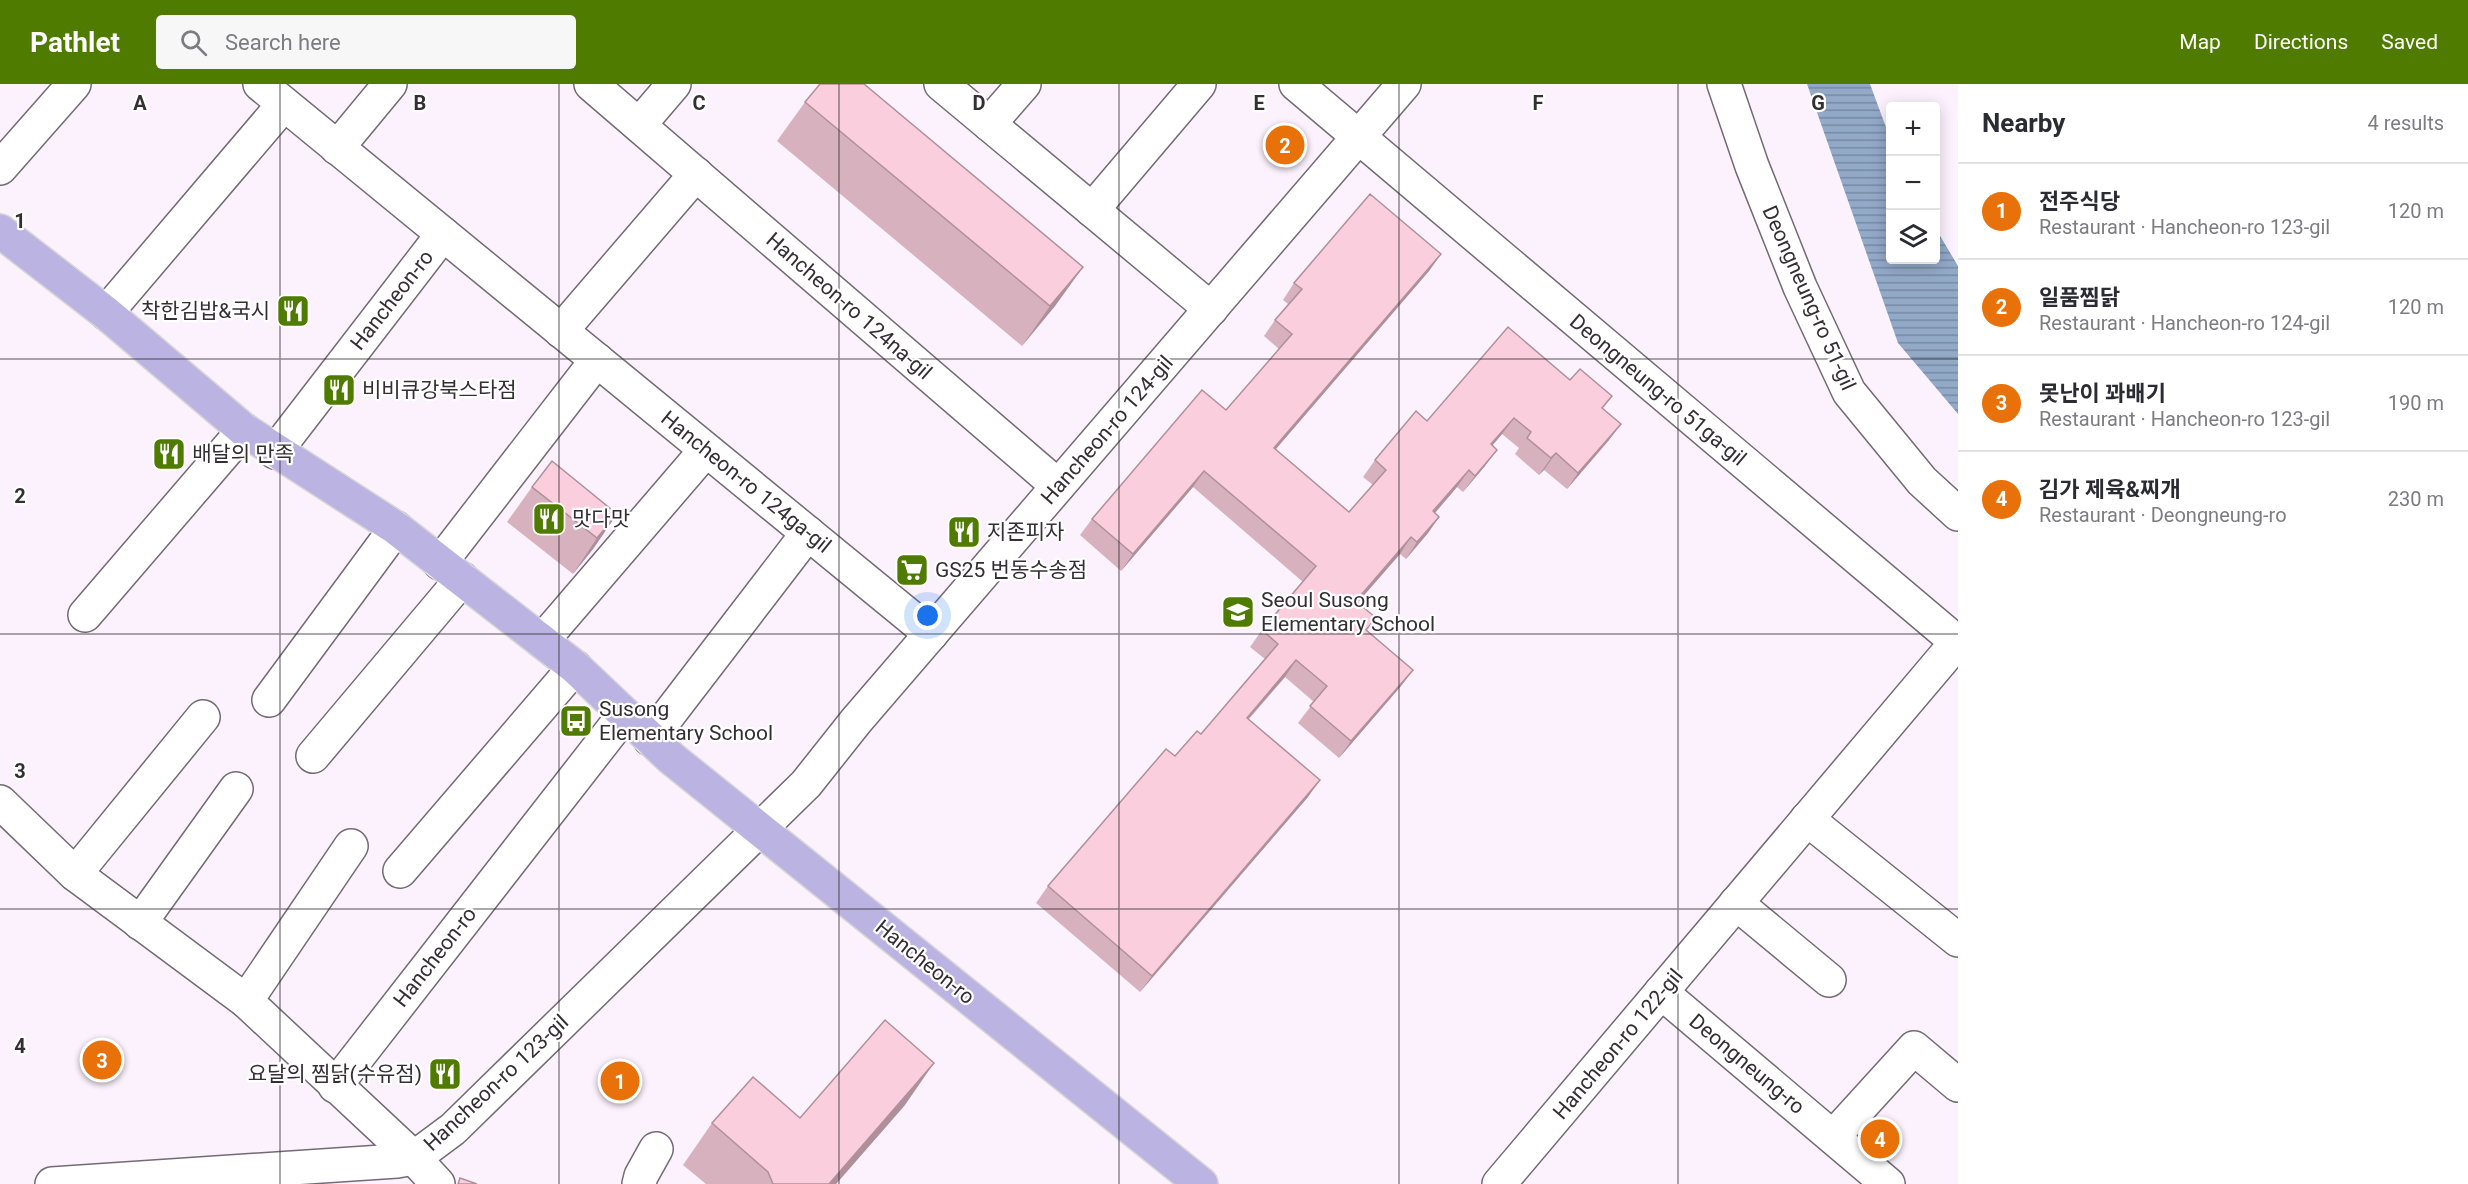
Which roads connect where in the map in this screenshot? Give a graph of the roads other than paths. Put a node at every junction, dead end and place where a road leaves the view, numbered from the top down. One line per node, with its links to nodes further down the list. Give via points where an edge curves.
1 (74, 84): 16 (street)
2 (390, 84): 15 (street)
3 (591, 84): 13 (street, Hancheon-ro 124na-gil)
4 (674, 84): 13 (street)
5 (941, 84): 12 (street)
6 (1024, 84): 12 (street)
7 (1199, 84): 18 (street)
8 (1296, 84): 14 (street, Deongneung-ro 51ga-gil)
9 (1404, 84): 14 (street, Hancheon-ro 124-gil)
10 (1724, 84): 29 (street, Deongneung-ro 51-gil, via 1800,287 1849,392 1922,481)
11 (272, 94): 15 (street, Hancheon-ro 124ga-gil); 22 (street)
12 (989, 124): 18 (street)
13 (639, 125): 17 (street, Hancheon-ro 124na-gil)
14 (1359, 137): 21 (street, Hancheon-ro 124-gil); 36 (street, Deongneung-ro 51ga-gil)
15 (337, 148): 20 (street, Hancheon-ro 124ga-gil)
16 (0, 168)
17 (696, 174): 23 (street); 28 (street, Hancheon-ro 124na-gil)
18 (1092, 210): 21 (street)
19 (0, 231): 22 (main road, Hancheon-ro)
20 (443, 234): 23 (street, Hancheon-ro 124ga-gil); 27 (street, Hancheon-ro)
21 (1211, 309): 28 (street, Hancheon-ro 124-gil)
22 (106, 313): 25 (main road, Hancheon-ro)
23 (561, 331): 24 (street, Hancheon-ro 124ga-gil)
24 (597, 360): 26 (street, Hancheon-ro 124ga-gil); 32 (street)
25 (244, 430): 27 (main road, Hancheon-ro); 33 (street)
26 (706, 450): 31 (street, Hancheon-ro 124ga-gil); 35 (street)
27 (275, 452): 30 (main road, Hancheon-ro)
28 (1058, 486): 34 (street, Hancheon-ro 124-gil)
29 (1958, 514)
30 (396, 528): 32 (main road, Hancheon-ro); 38 (street)
31 (808, 533): 34 (street, Hancheon-ro 124ga-gil); 41 (street)
32 (451, 571): 35 (main road, Hancheon-ro); 42 (street)
33 (85, 615)
34 (931, 634): 46 (street, Hancheon-ro 124-gil, via 806,784)
35 (542, 641): 37 (main road, Hancheon-ro)
36 (1957, 643): 45 (street, Hancheon-ro 122-gil)
37 (575, 667): 39 (main road, Hancheon-ro); 48 (street)
38 (269, 700)
39 (624, 715): 41 (main road, Hancheon-ro); 57 (street, Hancheon-ro)
40 (203, 717): 49 (street)
41 (650, 739): 46 (main road, Hancheon-ro)
42 (313, 756)
43 (236, 789): 51 (street)
44 (0, 802): 49 (street)
45 (1807, 819): 50 (street, Hancheon-ro 122-gil); 52 (street)
46 (760, 829): 60 (street, Hancheon-ro 123-gil, via 453,1129); 64 (main road, Hancheon-ro)
47 (351, 846): 55 (street)
48 (400, 871)
49 (75, 874): 51 (street)
50 (1736, 903): 53 (street); 54 (street, Hancheon-ro 122-gil)
51 (140, 923): 55 (street)
52 (1956, 936)
53 (1829, 980)
54 (1661, 992): 58 (street, Deongneung-ro); 65 (street, Hancheon-ro 122-gil)
55 (246, 1001): 57 (street)
56 (1958, 1085): 58 (street, via 1914,1048)
57 (335, 1086): 60 (street)
58 (1833, 1137): 66 (street, Deongneung-ro)
59 (656, 1149): 63 (street)
60 (414, 1158): 61 (street, Hancheon-ro 123-gil); 62 (street)
61 (52, 1184)
62 (438, 1184)
63 (639, 1184)
64 (1201, 1184)
65 (1499, 1184)
66 (1888, 1184)

